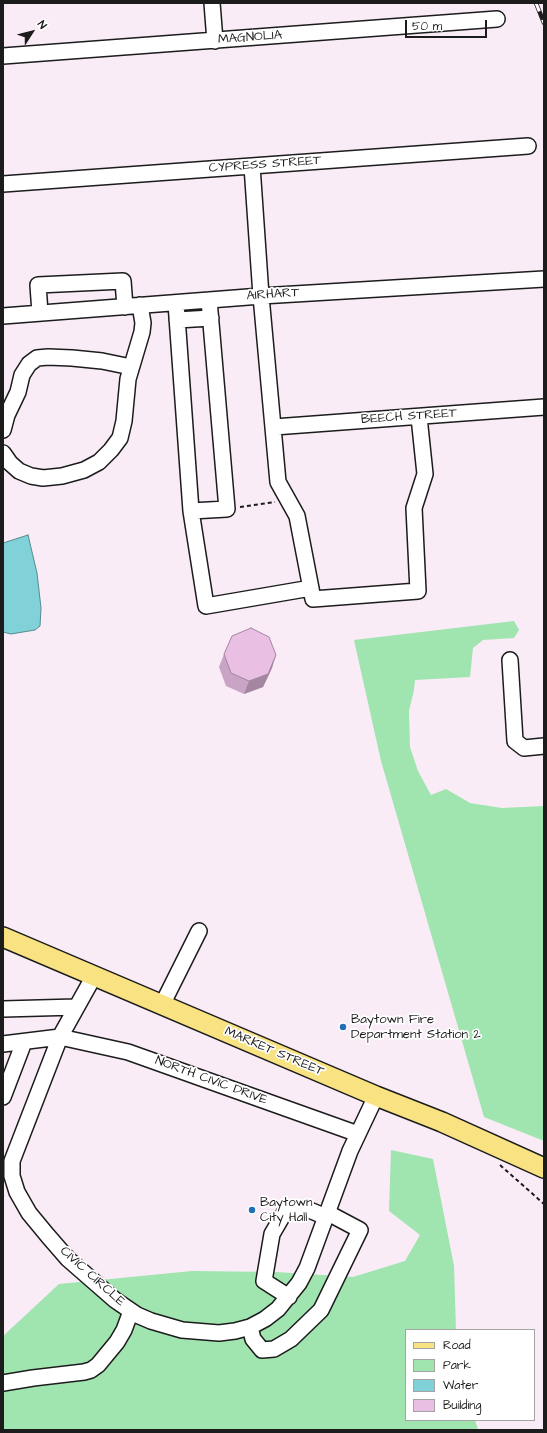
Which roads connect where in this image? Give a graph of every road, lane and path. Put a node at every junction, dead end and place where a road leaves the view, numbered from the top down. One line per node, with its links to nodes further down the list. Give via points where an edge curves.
1 (212, 3): 3 (street)
2 (497, 19): 3 (street, MAGNOLIA)
3 (215, 40): 4 (street, MAGNOLIA)
4 (3, 56)
5 (528, 146): 6 (street, CYPRESS STREET)
6 (252, 166): 7 (street, CYPRESS STREET); 9 (street)
7 (3, 184)
8 (544, 279): 9 (street, AIRHART)
9 (261, 296): 10 (street, AIRHART); 21 (street)
10 (209, 300): 11 (street, AIRHART); 16 (street)
11 (176, 303): 12 (street, AIRHART); 17 (street)
12 (140, 305): 13 (street, AIRHART); 18 (street, via 142,332)
13 (125, 307): 14 (street, AIRHART); 14 (street, via 123,281 38,285)
14 (40, 313): 15 (street, AIRHART)
15 (3, 316)
16 (211, 318): 17 (street); 25 (street)
17 (177, 320): 26 (street)
18 (131, 367): 22 (street, via 72,358 37,358 29,364 22,375); 23 (street, via 120,438 99,462 84,470 43,478 20,471)
19 (544, 407): 20 (street, BEECH STREET)
20 (418, 417): 21 (street, BEECH STREET); 27 (street, via 425,474 414,508 418,591 313,599)
21 (274, 427): 24 (street, via 278,482)
22 (3, 430)
23 (3, 453)
24 (288, 500): 25 (path); 27 (street, via 296,516)
25 (227, 509): 26 (street)
26 (191, 511): 27 (street, via 206,606)
27 (311, 588)
28 (510, 660): 29 (street, via 515,741 524,748)
29 (544, 746)
30 (199, 931): 33 (street)
31 (4, 941): 32 (main road, MARKET STREET)
32 (94, 976): 33 (main road, MARKET STREET); 34 (street, CIVIC CIRCLE)
33 (162, 1005): 39 (main road, MARKET STREET)
34 (76, 1007): 35 (street); 36 (street, CIVIC CIRCLE)
35 (3, 1009)
36 (60, 1037): 37 (street); 41 (street, NORTH CIVIC DRIVE, via 128,1052); 44 (street, CIVIC CIRCLE, via 12,1161 12,1176)
37 (24, 1042): 38 (street); 40 (street)
38 (3, 1044)
39 (376, 1096): 41 (street, CIVIC CIRCLE); 43 (main road, MARKET STREET, via 442,1122)
40 (3, 1097)
41 (358, 1134): 46 (street, CIVIC CIRCLE)
42 (496, 1159): 45 (path)
43 (544, 1168)
44 (9, 1183): 48 (street, CIVIC CIRCLE, via 53,1242 94,1283)
45 (544, 1204)
46 (327, 1215): 47 (street, CIVIC CIRCLE, via 307,1268); 47 (street, via 307,1209 286,1210 272,1234 264,1281); 49 (street, via 360,1230 322,1310 291,1339 274,1349 262,1350 252,1339)
47 (289, 1297): 49 (street, CIVIC CIRCLE, via 265,1320)
48 (131, 1311): 49 (street, CIVIC CIRCLE, via 151,1321 182,1330 219,1333); 50 (street, via 117,1342 92,1370)
49 (250, 1327)
50 (3, 1383)

